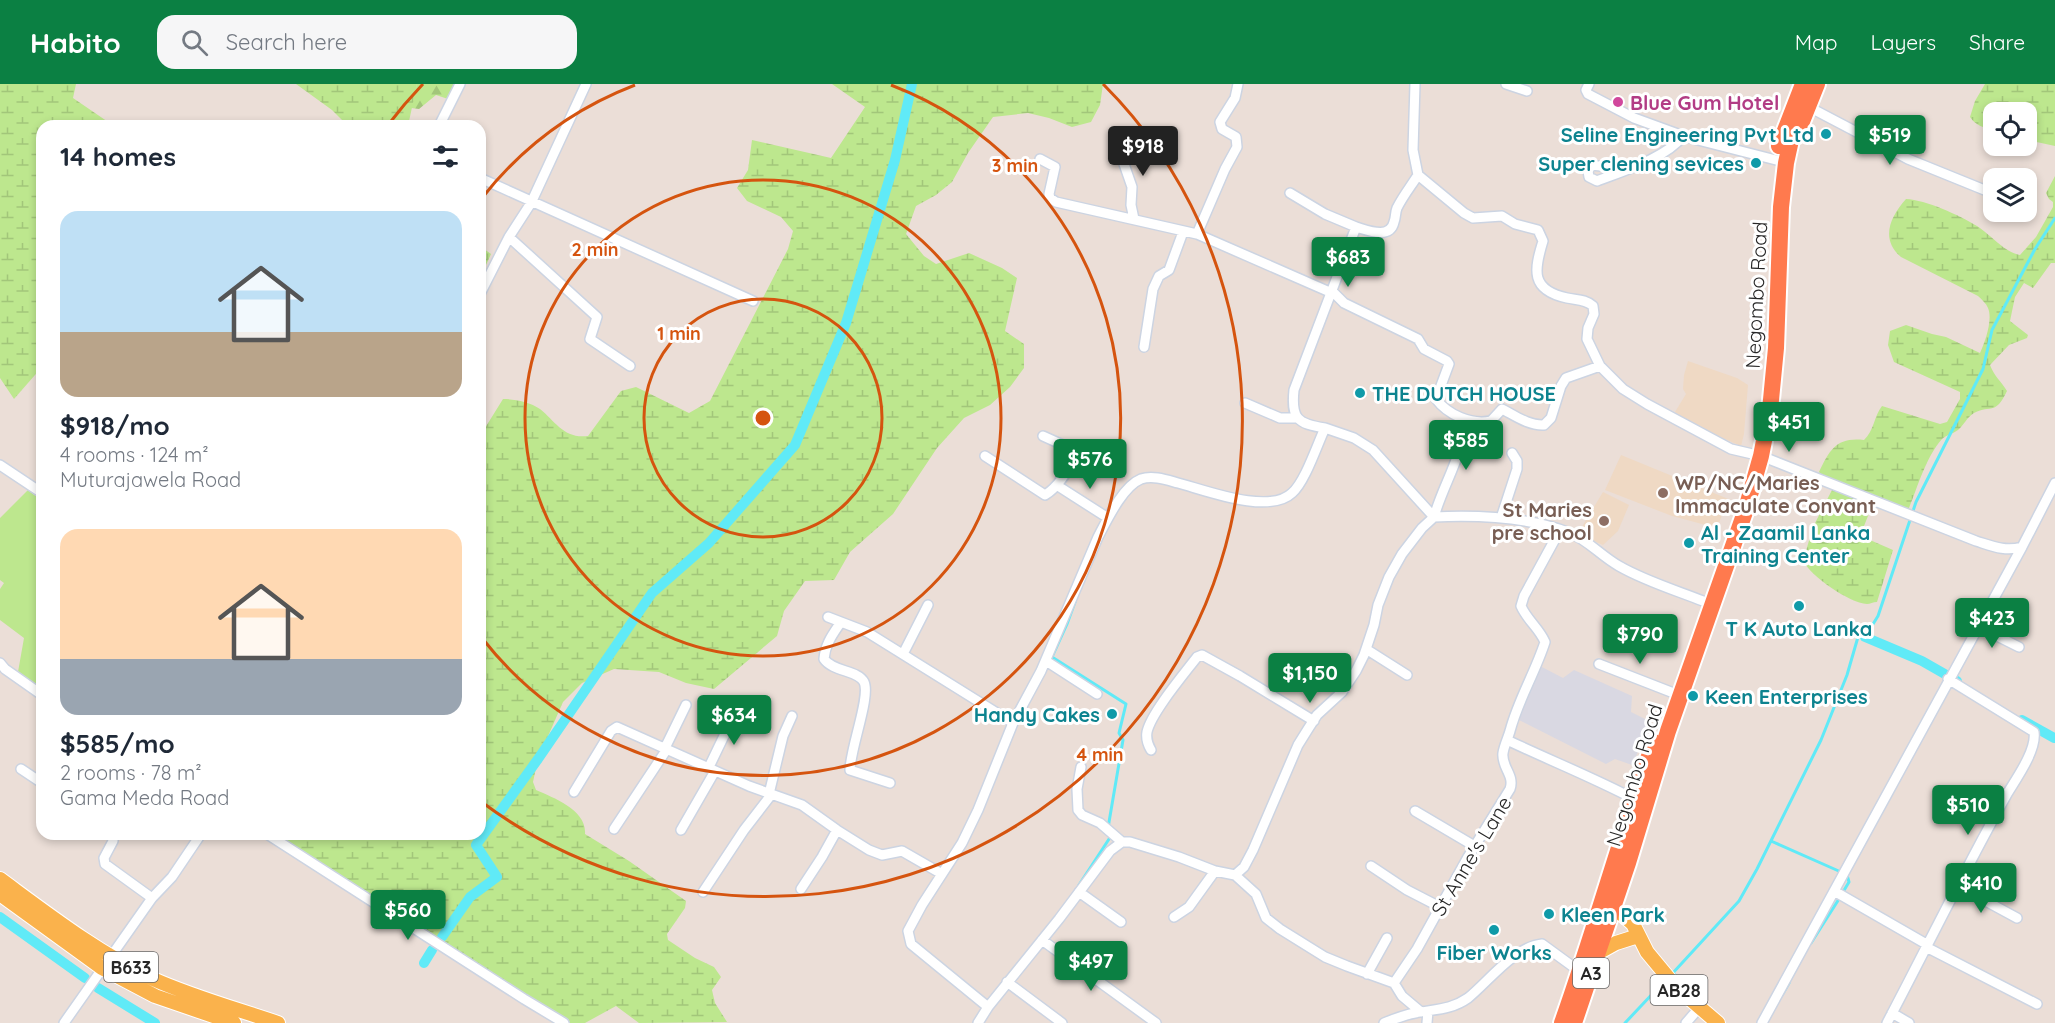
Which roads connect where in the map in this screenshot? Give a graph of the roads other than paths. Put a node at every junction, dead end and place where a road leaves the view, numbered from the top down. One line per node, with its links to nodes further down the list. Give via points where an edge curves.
1 (460, 84): 11 (street)
2 (586, 84): 21 (street)
3 (1238, 84): 25 (street, via 1235,98 1220,122 1222,129 1236,137 1237,147)
4 (1415, 84): 17 (street, via 1413,150)
5 (1506, 84): 9 (street)
6 (1589, 84): 12 (street, via 1588,94 1597,99)
7 (1803, 84): 15 (highway, Negombo Road / A3)
8 (1817, 84): 10 (highway, Negombo Road / A3)
9 (1527, 91)
10 (1807, 106): 19 (street, via 1908,159); 39 (highway, Negombo Road / A3, via 1791,140 1786,163 1770,410)
11 (442, 120)
12 (1683, 136): 15 (street); 16 (street, via 1678,143)
13 (1123, 138): 22 (street)
14 (1040, 159): 22 (street, via 1055,167 1049,194 1056,202)
15 (1776, 160): 39 (highway, Negombo Road / A3, via 1770,204 1763,385)
16 (1623, 171)
17 (1418, 175): 23 (street, via 1388,231 1379,233); 32 (street, via 1473,218 1502,216 1538,230 1543,241 1537,260 1538,280 1550,292 1593,306 1587,339)
18 (486, 181): 21 (street)
19 (1983, 189)
20 (1290, 192): 23 (street, via 1324,214)
21 (531, 203): 26 (street); 29 (street)
22 (1134, 219): 24 (street)
23 (1356, 227): 28 (street)
24 (1183, 232): 25 (street); 30 (street, via 1169,270 1159,276 1153,289)
25 (1197, 234): 28 (street)
26 (509, 237): 27 (street); 31 (street, via 597,317 590,339)
27 (486, 282)
28 (1332, 292): 34 (street, via 1294,390 1292,407); 35 (street, via 1344,303 1418,339 1424,349 1447,361 1436,399)
29 (753, 301)
30 (1144, 347)
31 (630, 366)
32 (1600, 366): 35 (street, via 1566,378 1551,418 1544,425 1502,409 1491,421); 39 (street, via 1634,397 1731,449)
33 (1245, 403): 34 (street, via 1280,418)
34 (1298, 418): 36 (street)
35 (1464, 420): 45 (street, via 1461,449)
36 (1325, 428): 45 (street, via 1373,450); 46 (street, via 1300,483 1287,498 1262,503 1148,478 1130,487)
37 (1043, 436): 43 (street, via 1076,453)
38 (1512, 453): 47 (street, via 1517,469)
39 (1756, 455): 49 (street, via 1999,548); 50 (highway, Negombo Road / A3); 98 (highway, Negombo Road / A3, via 1746,509 1668,730)
40 (985, 456): 43 (street, via 1045,495)
41 (0, 465): 44 (street)
42 (2055, 483): 49 (street)
43 (1058, 486): 46 (street)
44 (36, 489)
45 (1434, 517): 47 (street); 56 (street, via 1402,554 1389,578)
46 (1108, 518): 58 (street)
47 (1501, 518): 48 (street)
48 (1560, 530): 50 (street, via 1583,539 1621,568); 71 (street, St Anne's Lane, via 1521,606 1545,642)
49 (2022, 547): 54 (street)
50 (1703, 601): 64 (highway, Negombo Road / A3)
51 (928, 605): 57 (street)
52 (828, 617): 53 (street)
53 (841, 622): 57 (street, via 867,632); 78 (street, via 830,638 824,659 860,677 865,689 850,770)
54 (1977, 626): 55 (street); 62 (street)
55 (2019, 647)
56 (1366, 649): 61 (street); 69 (street, via 1342,692)
57 (903, 654): 70 (street)
58 (1046, 661): 65 (street); 70 (street)
59 (0, 663): 63 (street)
60 (1599, 664): 64 (street)
61 (1407, 675)
62 (1948, 679): 96 (street, via 2034,732 2035,739); 99 (street)
63 (36, 691)
64 (1671, 692): 81 (highway, Negombo Road / A3)
65 (1097, 694)
66 (686, 705): 72 (street)
67 (735, 714): 76 (street)
68 (792, 716): 80 (street, via 783,736)
69 (1314, 721): 73 (street, via 1202,655 1154,716 1147,732); 94 (street, via 1298,746 1253,850)
70 (1013, 723): 93 (street, via 978,810)
71 (1507, 740): 81 (street); 90 (street, St Anne's Lane, via 1503,761 1512,783)
72 (666, 749): 76 (street); 79 (street, via 615,728); 83 (street)
73 (1151, 750)
74 (1081, 767): 89 (street, via 1078,810 1101,823)
75 (21, 769): 77 (street)
76 (712, 769): 80 (street); 84 (street)
77 (36, 779)
78 (890, 783)
79 (574, 792)
80 (770, 795): 85 (street, via 802,805); 100 (street)
81 (1634, 799): 105 (highway, Negombo Road / A3)
82 (1415, 811): 90 (street)
83 (614, 829)
84 (681, 830)
85 (837, 830): 93 (street, via 869,850 882,855 902,851); 97 (street)
86 (113, 840): 103 (street, via 105,864)
87 (197, 840): 103 (street)
88 (276, 840): 127 (street)
89 (1122, 842): 92 (street); 101 (street, via 1110,851)
90 (1476, 847): 104 (street, St Anne's Lane)
91 (1371, 866): 104 (street)
92 (1215, 871): 94 (street); 106 (street, via 1189,907)
93 (942, 874): 120 (street, via 908,930 911,944)
94 (1235, 875): 116 (street, via 1256,894 1266,918 1280,929 1325,957)
95 (0, 879): 114 (main road, B633)
96 (1958, 886): 107 (street); 112 (street)
97 (801, 889)
98 (1619, 890): 105 (highway, Negombo Road / A3); 109 (main road)
99 (1834, 891): 112 (street); 137 (street)
100 (703, 892)
101 (1079, 892): 108 (street); 111 (street)
102 (0, 894): 114 (main road, B633)
103 (152, 898): 114 (street)
104 (1440, 907): 118 (street, St Anne's Lane)
105 (1607, 908): 109 (main road); 113 (highway, Negombo Road / A3); 115 (highway, Negombo Road / A3)
106 (1174, 917)
107 (2017, 918)
108 (1121, 921)
109 (1635, 930): 113 (main road); 121 (main road, AB28, via 1647,952)
110 (1387, 938): 116 (street)
111 (1042, 940): 117 (street); 130 (street)
112 (1927, 946): 119 (street); 123 (street)
113 (1598, 953): 134 (highway, Negombo Road / A3)
114 (106, 962): 124 (street); 125 (main road, B633, via 155,996); 126 (main road, B633)
115 (1579, 971): 122 (street, via 1542,944 1532,945 1461,1003); 133 (highway, Negombo Road / A3)
116 (1367, 974): 118 (street)
117 (1007, 982): 120 (street); 129 (street)
118 (1394, 983): 122 (street, via 1402,996)
119 (2037, 1004)
120 (988, 1007): 128 (street)
121 (1699, 1008): 135 (street); 136 (main road, AB28)
122 (1425, 1011): 131 (street); 132 (street)
123 (1892, 1013): 138 (street); 139 (street)
124 (64, 1023)
125 (234, 1023)
126 (278, 1023)
127 (564, 1023)
128 (978, 1023)
129 (1062, 1023)
130 (1156, 1023)
131 (1384, 1023)
132 (1427, 1023)
133 (1562, 1023)
134 (1574, 1023)
135 (1686, 1023)
136 (1718, 1023)
137 (1762, 1023)
138 (1887, 1023)
139 (1909, 1023)

